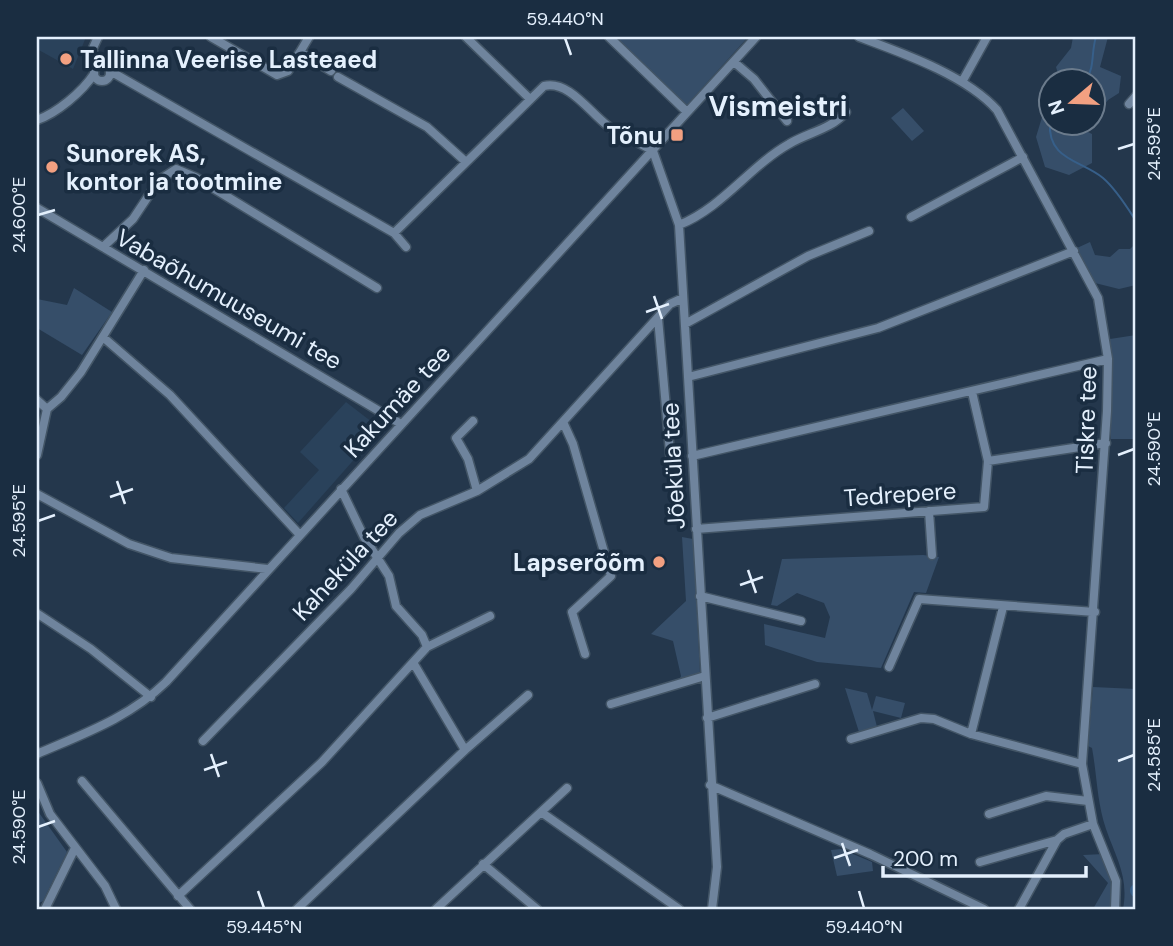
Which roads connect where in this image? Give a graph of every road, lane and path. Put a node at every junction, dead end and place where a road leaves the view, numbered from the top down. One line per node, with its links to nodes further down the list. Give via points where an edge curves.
1 (97, 37): 10 (street)
2 (211, 37): 9 (street, via 277,75 288,71)
3 (309, 37): 9 (street)
4 (466, 37): 17 (street)
5 (609, 37): 19 (street)
6 (756, 37): 11 (street, Kakumäe tee)
7 (859, 37): 14 (street, Tiskre tee)
8 (987, 37): 14 (street)
9 (300, 52): 25 (street, via 428,127)
10 (94, 56): 12 (street); 13 (street)
11 (734, 62): 19 (street, Kakumäe tee); 22 (street, via 754,79)
12 (94, 72): 13 (street); 13 (street); 15 (street)
13 (105, 74): 15 (street); 30 (street)
14 (962, 82): 24 (street, Tiskre tee, via 983,94 997,110)
15 (87, 84): 21 (street)
16 (1136, 96): 18 (street)
17 (530, 99): 23 (street, via 544,86 554,84 610,128); 25 (street)
18 (1129, 104)
19 (687, 112): 23 (street, Kakumäe tee)
20 (846, 112): 28 (street, via 828,127 789,143)
21 (37, 120)
22 (787, 121)
23 (653, 151): 28 (street, Jõeküla tee); 47 (street, Kakumäe tee)
24 (1023, 157): 27 (street); 33 (street, Tiskre tee)
25 (466, 162): 30 (street)
26 (37, 208): 31 (street, Vabaõhumuuseumi tee)
27 (911, 217)
28 (679, 225): 36 (street, Jõeküla tee)
29 (869, 231): 38 (street, via 808,256)
30 (394, 233): 32 (street)
31 (103, 247): 34 (street, Vabaõhumuuseumi tee); 35 (street, via 133,219 159,180 176,169)
32 (406, 247)
33 (1074, 251): 40 (street, Tiskre tee, via 1098,298); 41 (street, via 878,328)
34 (144, 270): 39 (street); 47 (street, Vabaõhumuuseumi tee)
35 (377, 288)
36 (683, 298): 37 (street, Kaheküla tee); 38 (street, Jõeküla tee)
37 (658, 318): 46 (street, Kaheküla tee); 52 (street)
38 (685, 324): 41 (street, Jõeküla tee)
39 (104, 338): 44 (street, via 61,397); 58 (street, via 170,395)
40 (1108, 359): 42 (street); 48 (street, Tiskre tee)
41 (688, 377): 50 (street, Jõeküla tee)
42 (972, 392): 50 (street); 51 (street)
43 (37, 400): 44 (street)
44 (47, 408): 49 (street)
45 (473, 421): 54 (street, via 457,438)
46 (563, 422): 54 (street, Kaheküla tee, via 528,459); 69 (street, via 611,576 572,612)
47 (401, 424): 53 (street, Kakumäe tee)
48 (1106, 443): 51 (street, Tedrepere); 64 (street, Tiskre tee)
49 (37, 455)
50 (692, 456): 57 (street, Jõeküla tee)
51 (988, 461): 56 (street, Tedrepere, via 984,507)
52 (671, 464)
53 (341, 489): 58 (street, Kakumäe tee); 60 (street)
54 (477, 491): 60 (street, Kaheküla tee, via 420,515)
55 (37, 494): 61 (street, via 129,544 170,558)
56 (929, 511): 57 (street, Tedrepere); 59 (street)
57 (696, 529): 62 (street, Jõeküla tee)
58 (300, 535): 61 (street, Kakumäe tee)
59 (932, 555)
60 (378, 556): 68 (street, via 389,576 396,606); 80 (street, Kaheküla tee)
61 (268, 569): 75 (street, Kakumäe tee)
62 (700, 596): 67 (street); 72 (street, Jõeküla tee)
63 (1003, 607): 64 (street); 71 (street, via 919,599); 78 (street)
64 (1095, 612): 83 (street, Tiskre tee)
65 (38, 614): 75 (street)
66 (490, 616): 68 (street)
67 (801, 621)
68 (427, 647): 70 (street)
69 (585, 654)
70 (414, 664): 81 (street); 96 (street, via 322,762)
71 (889, 667)
72 (705, 676): 76 (street); 77 (street, Jõeküla tee)
73 (815, 684): 77 (street)
74 (528, 695): 81 (street)
75 (151, 697): 82 (street, Kakumäe tee, via 116,720)
76 (611, 704)
77 (707, 718): 86 (street, Jõeküla tee)
78 (971, 734): 79 (street, via 921,718); 83 (street)
79 (851, 739)
80 (203, 741)
81 (465, 750): 100 (street)
82 (37, 754)
83 (1082, 764): 88 (street, Tiskre tee)
84 (82, 781): 96 (street)
85 (37, 783): 93 (street, via 50,814)
86 (710, 785): 104 (street, Jõeküla tee, via 717,867); 105 (street)
87 (567, 788): 89 (street)
88 (1088, 801): 90 (street, via 1046,796); 91 (street, Tiskre tee)
89 (541, 812): 95 (street); 103 (street)
90 (989, 814)
91 (1093, 824): 92 (street); 107 (street, Tiskre tee, via 1116,881)
92 (1057, 840): 94 (street); 106 (street)
93 (75, 848): 97 (street); 98 (street, via 105,886)
94 (981, 862)
95 (483, 864): 101 (street); 102 (street)
96 (178, 896): 99 (street)
97 (45, 909)
98 (116, 909)
99 (190, 909)
100 (297, 909)
101 (436, 909)
102 (537, 909)
103 (679, 909)
104 (712, 909)
105 (984, 909)
106 (1020, 909)
107 (1115, 909)

